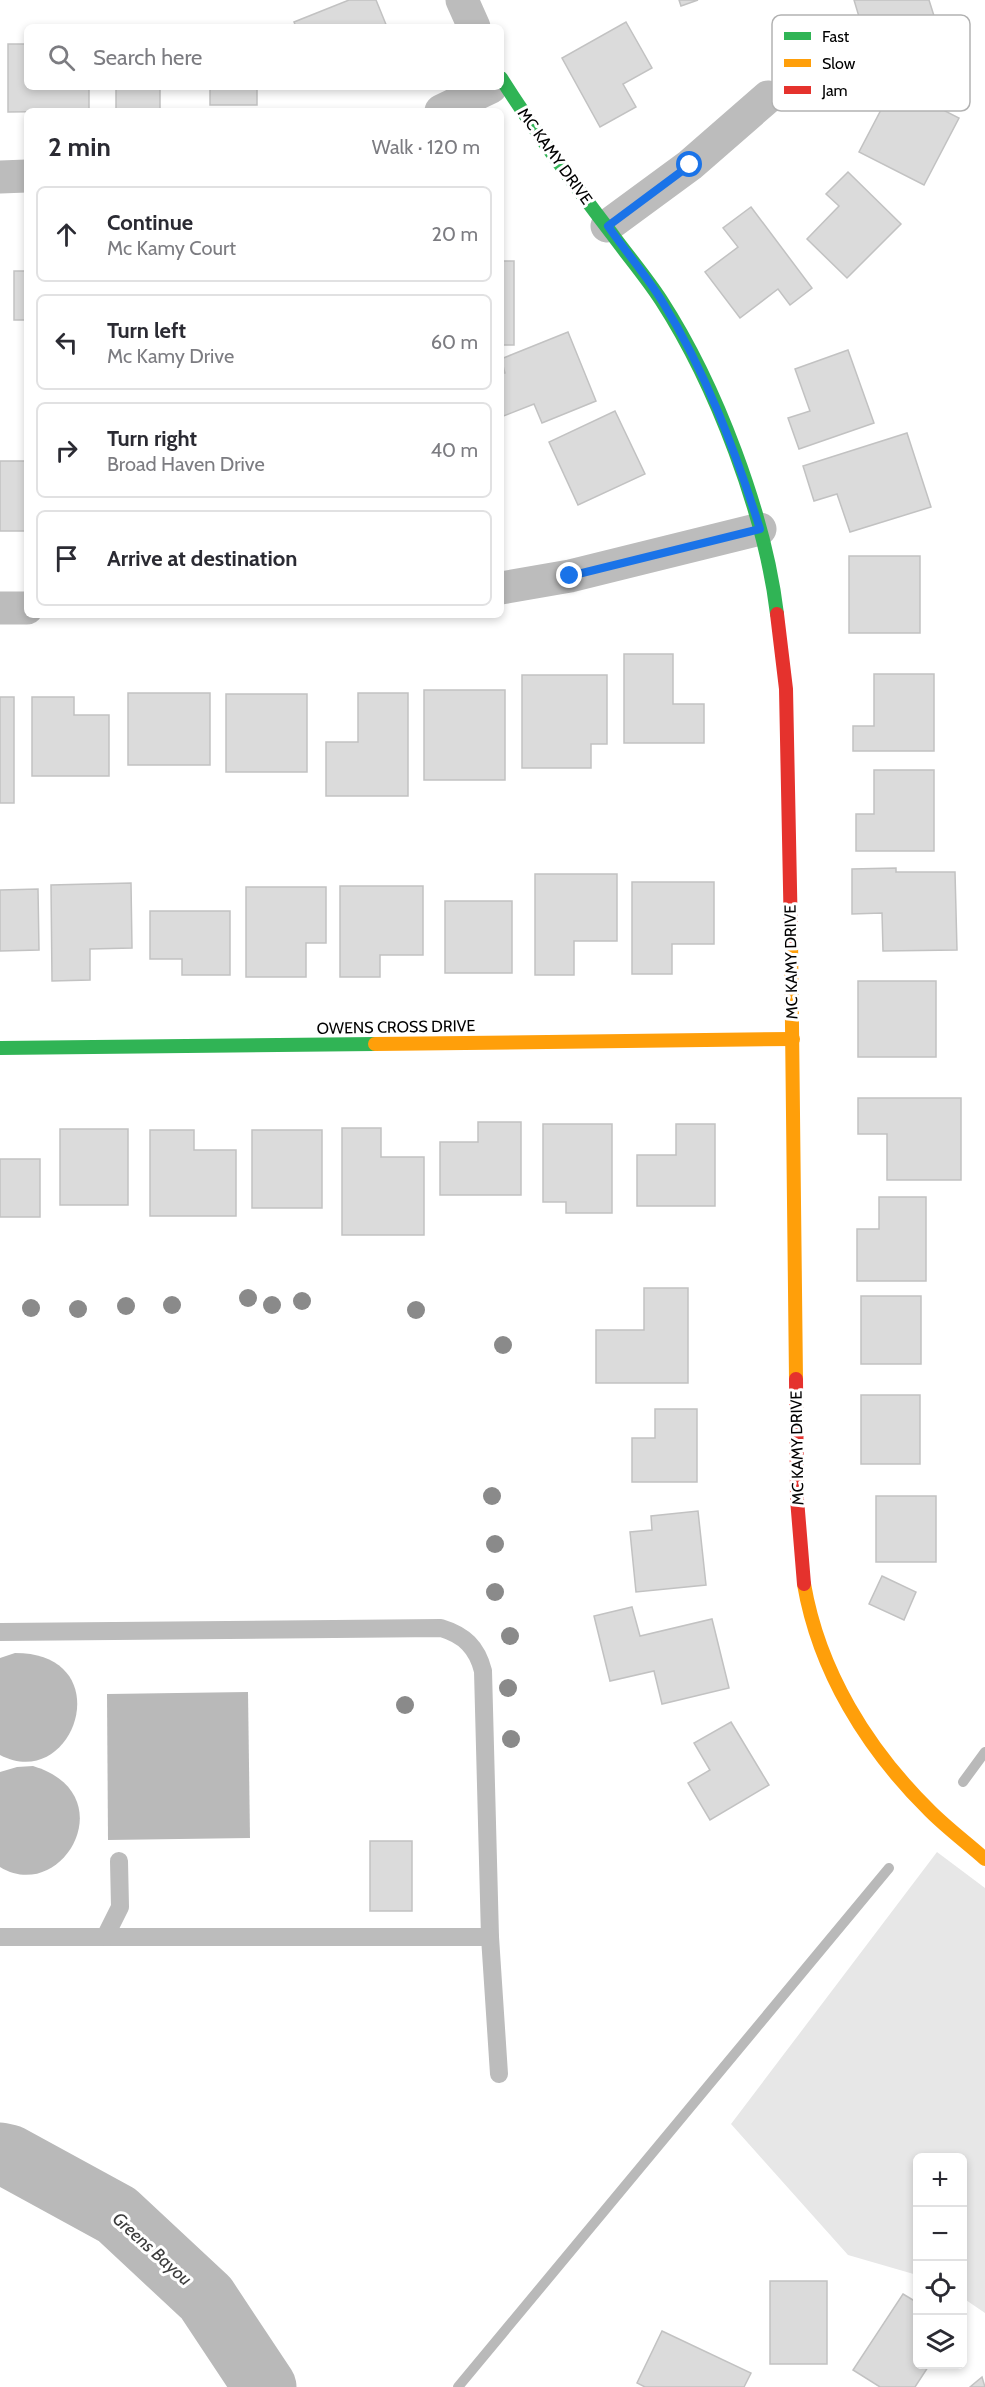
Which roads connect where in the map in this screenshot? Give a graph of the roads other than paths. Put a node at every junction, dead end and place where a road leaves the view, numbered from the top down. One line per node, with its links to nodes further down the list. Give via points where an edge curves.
1 (462, 0): 2 (street)
2 (473, 24)
3 (504, 89): 9 (street, MC KAMY DRIVE)
4 (483, 90): 6 (street)
5 (768, 97): 9 (street, via 690,165)
6 (447, 108)
7 (24, 176): 8 (street)
8 (0, 177)
9 (608, 226): 10 (street, MC KAMY DRIVE, via 661,300 705,380 739,462)
10 (760, 529): 11 (street, via 612,566); 14 (street, MC KAMY DRIVE, via 776,604 786,690)
11 (504, 587)
12 (0, 608): 13 (street)
13 (24, 608)
14 (793, 1039): 15 (street, OWENS CROSS DRIVE); 17 (street, MC KAMY DRIVE, via 797,1499 806,1597 824,1656 850,1709 886,1763 930,1810)
15 (0, 1048)
16 (0, 1632): 21 (lane, via 441,1628 454,1632 475,1649 483,1671)
17 (985, 1858)
18 (119, 1861): 20 (lane, via 120,1907)
19 (0, 1937): 20 (lane)
20 (105, 1937): 21 (lane)
21 (490, 1937): 22 (lane)
22 (499, 2074)

